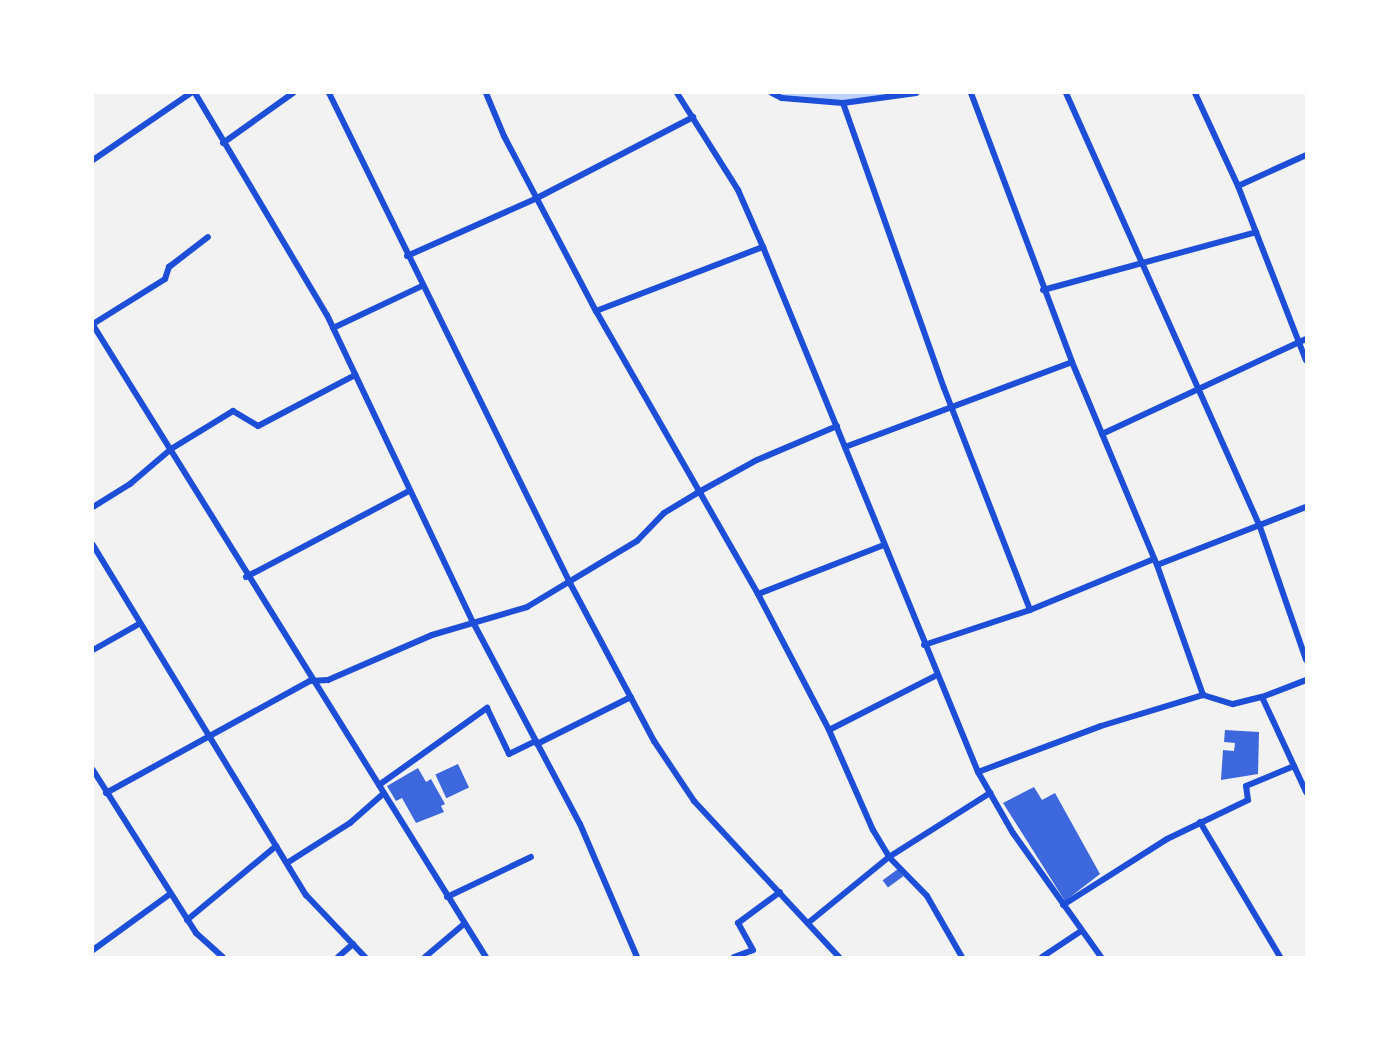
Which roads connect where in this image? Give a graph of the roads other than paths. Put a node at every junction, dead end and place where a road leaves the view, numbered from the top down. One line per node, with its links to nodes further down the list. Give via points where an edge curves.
1 (193, 93): 13 (street); 15 (street)
2 (293, 93): 13 (street)
3 (329, 93): 21 (street)
4 (486, 93): 17 (street)
5 (677, 93): 12 (street)
6 (772, 93): 11 (street, via 782,98)
7 (916, 93): 11 (street)
8 (971, 93): 24 (street)
9 (1066, 93): 22 (street)
10 (1195, 93): 16 (street)
11 (843, 103): 33 (street)
12 (693, 117): 17 (street); 20 (street, via 738,190)
13 (223, 143): 27 (street)
14 (1306, 155): 16 (street)
15 (93, 160)
16 (1238, 187): 18 (street)
17 (537, 198): 21 (street); 25 (street)
18 (1256, 232): 22 (street); 28 (street)
19 (208, 237): 26 (street, via 169,267 166,275)
20 (763, 247): 25 (street); 34 (street)
21 (407, 256): 23 (street)
22 (1143, 266): 24 (street); 32 (street)
23 (422, 286): 27 (street); 47 (street)
24 (1043, 290): 30 (street)
25 (596, 311): 39 (street)
26 (93, 324): 37 (street)
27 (333, 328): 31 (street)
28 (1303, 341): 29 (street); 32 (street)
29 (1306, 360)
30 (1072, 362): 33 (street); 35 (street)
31 (355, 375): 37 (street, via 258,426 233,411); 38 (street)
32 (1197, 386): 35 (street); 42 (street)
33 (952, 408): 36 (street); 49 (street)
34 (837, 426): 36 (street); 39 (street, via 757,460)
35 (1102, 434): 45 (street)
36 (845, 447): 44 (street)
37 (171, 449): 40 (street, via 130,484); 46 (street)
38 (409, 491): 46 (street); 51 (street)
39 (697, 493): 47 (street); 48 (street)
40 (93, 507)
41 (1306, 508): 42 (street)
42 (1259, 524): 45 (street); 54 (street)
43 (93, 545): 50 (street)
44 (884, 545): 48 (street); 52 (street)
45 (1156, 562): 49 (street); 58 (street)
46 (246, 577): 57 (street)
47 (571, 584): 51 (street, via 527,607); 59 (street)
48 (758, 594): 61 (street)
49 (1030, 610): 52 (street)
50 (139, 624): 53 (street); 62 (street)
51 (474, 624): 57 (street, via 432,635 328,680); 63 (street)
52 (924, 645): 55 (street)
53 (93, 650)
54 (1306, 660)
55 (937, 675): 61 (street); 66 (street)
56 (1306, 680): 60 (street)
57 (310, 681): 62 (street); 67 (street)
58 (1203, 695): 60 (street, via 1233,704); 66 (street, via 1101,726)
59 (631, 697): 63 (street); 77 (street, via 694,801)
60 (1262, 697): 64 (street)
61 (829, 730): 74 (street)
62 (210, 734): 69 (street); 73 (street)
63 (536, 742): 67 (street, via 509,754 487,708); 92 (street, via 580,824)
64 (1294, 766): 68 (street); 72 (street, via 1246,786 1248,800)
65 (93, 769): 69 (street)
66 (978, 772): 71 (street)
67 (379, 785): 70 (street)
68 (1306, 792)
69 (106, 793): 78 (street)
70 (384, 793): 76 (street, via 351,823); 79 (street)
71 (990, 793): 74 (street); 80 (street)
72 (1200, 822): 80 (street); 98 (street)
73 (276, 846): 76 (street); 81 (street)
74 (889, 857): 82 (street); 95 (street, via 927,896)
75 (531, 858): 79 (street)
76 (286, 863): 85 (street, via 306,895)
77 (779, 892): 82 (street); 93 (street, via 738,923 753,950)
78 (170, 894): 81 (street); 86 (street)
79 (447, 897): 83 (street)
80 (1063, 905): 84 (street)
81 (187, 920): 87 (street)
82 (808, 923): 94 (street)
83 (464, 924): 90 (street); 91 (street)
84 (1081, 931): 96 (street); 97 (street)
85 (353, 944): 88 (street); 89 (street)
86 (93, 950)
87 (223, 957)
88 (338, 957)
89 (365, 957)
90 (425, 957)
91 (486, 957)
92 (637, 957)
93 (734, 957)
94 (839, 957)
95 (962, 957)
96 (1042, 957)
97 (1101, 957)
98 (1280, 957)

